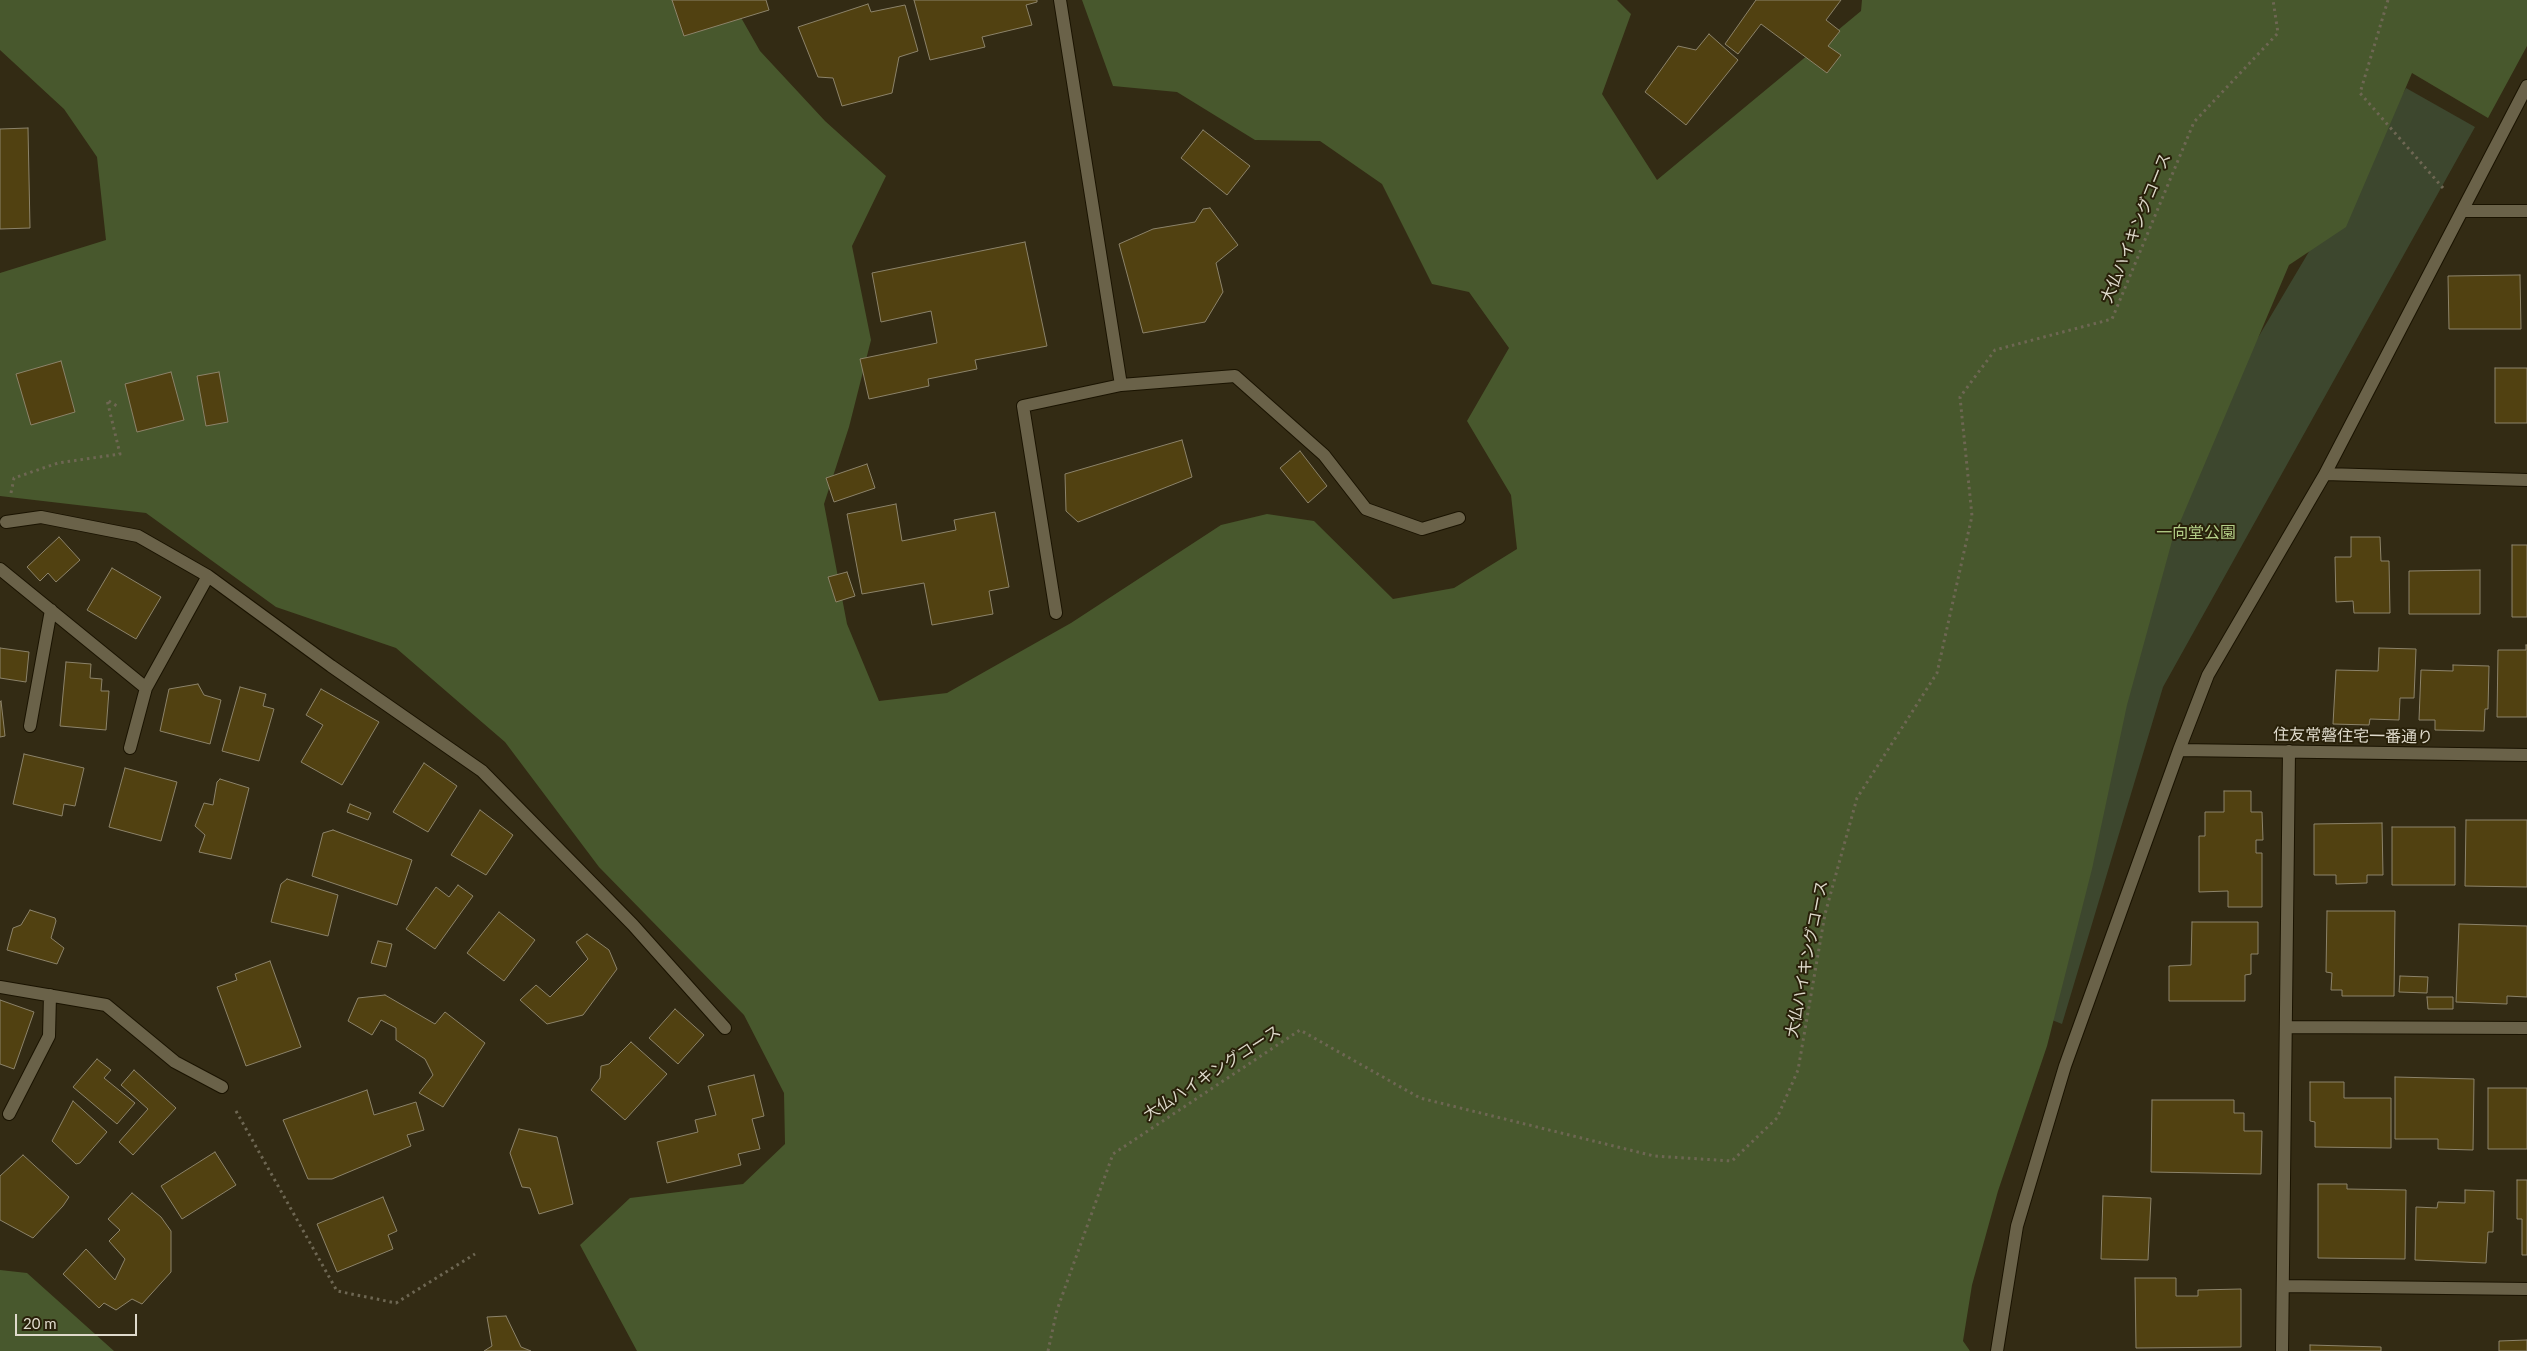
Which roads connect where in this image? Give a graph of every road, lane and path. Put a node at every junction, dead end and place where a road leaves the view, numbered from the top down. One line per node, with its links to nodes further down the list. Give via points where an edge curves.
1 (1060, 0): 7 (street)
2 (2273, 0): 33 (path, 大仏ハイキングコース, via 2278,32 2194,122 2112,319 1995,350 1960,397 1972,516 1937,673 1857,798 1825,914 1798,1070 1777,1118 1732,1161 1654,1156 1420,1098 1300,1030 1113,1154 1057,1310)
3 (2388, 0): 5 (path, via 2360,92)
4 (2527, 86): 5 (street)
5 (2463, 211): 6 (street); 9 (street)
6 (2527, 212)
7 (1120, 385): 11 (street, via 1235,376 1324,455 1366,509 1422,529); 16 (street, via 1023,406)
8 (117, 406): 12 (path, via 107,400 120,454 58,463 14,478)
9 (2325, 474): 10 (street); 20 (street, via 2208,675)
10 (2527, 480)
11 (1459, 518)
12 (6, 522): 14 (street, via 41,517 138,536)
13 (0, 569): 15 (street)
14 (208, 576): 17 (street); 26 (street, via 482,771 633,926)
15 (51, 610): 17 (street); 18 (street)
16 (1056, 613)
17 (146, 688): 19 (street)
18 (30, 726)
19 (130, 748)
20 (2179, 750): 21 (street, 住友常磐住宅一番通り); 34 (street, via 2065,1066 2017,1226)
21 (2289, 751): 22 (street, 住友常磐住宅一番通り); 25 (street)
22 (2527, 754)
23 (0, 987): 24 (street)
24 (50, 995): 28 (street, via 106,1005 175,1062); 29 (street, via 49,1036)
25 (2286, 1027): 27 (street); 31 (street)
26 (726, 1028)
27 (2527, 1028)
28 (222, 1087): 30 (path, via 337,1291 396,1303)
29 (9, 1114)
30 (475, 1254)
31 (2283, 1286): 32 (street); 35 (street)
32 (2527, 1289)
33 (1048, 1351)
34 (1997, 1351)
35 (2282, 1351)

